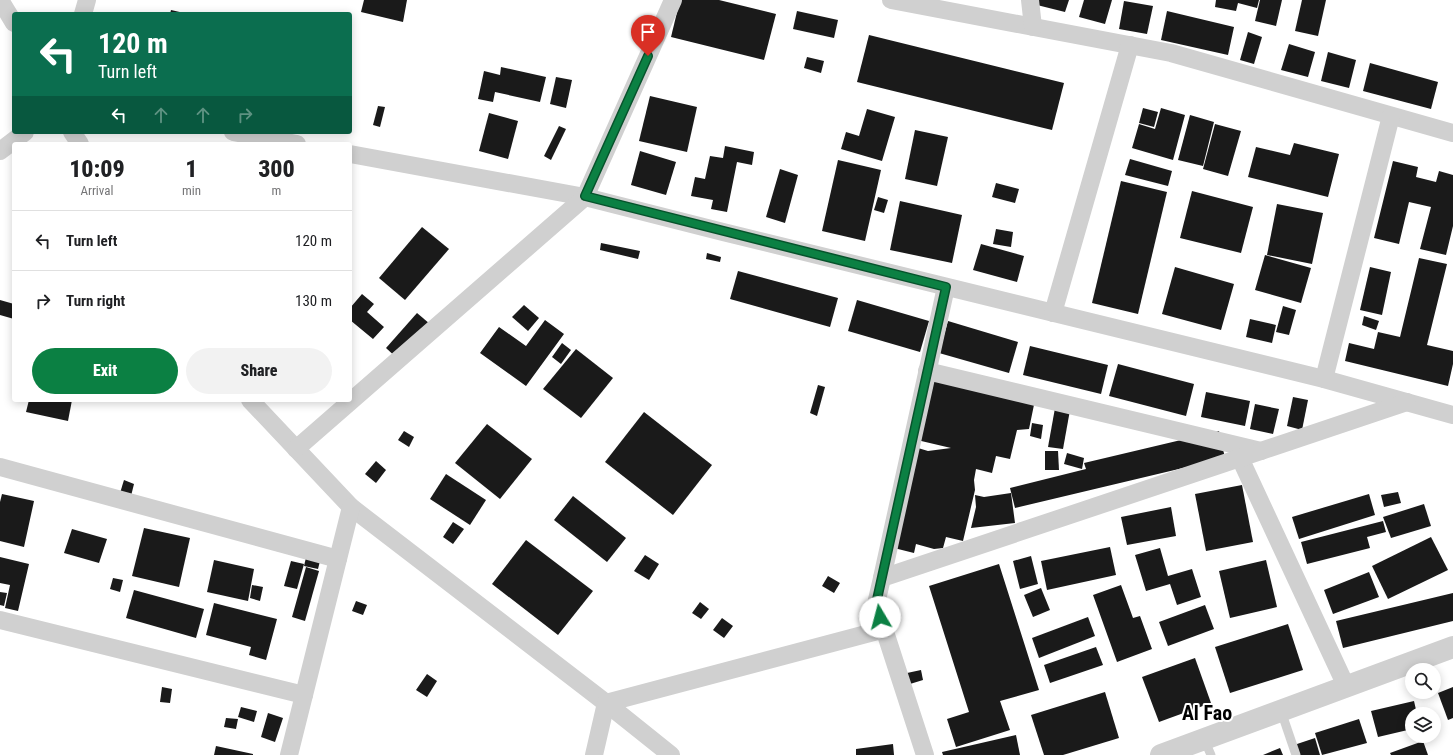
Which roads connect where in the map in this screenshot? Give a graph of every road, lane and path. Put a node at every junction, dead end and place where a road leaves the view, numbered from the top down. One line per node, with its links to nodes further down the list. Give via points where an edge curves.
1 (0, 0): 7 (street)
2 (87, 0): 6 (street)
3 (673, 0): 17 (street)
4 (891, 0): 8 (street)
5 (1030, 0): 8 (street)
6 (84, 12)
7 (12, 20)
8 (1033, 27): 9 (street)
9 (1130, 45): 10 (street, via 1171,53); 19 (street)
10 (1391, 116): 11 (street); 21 (street)
11 (1453, 133)
12 (22, 134): 15 (street)
13 (244, 134): 14 (street)
14 (286, 142)
15 (0, 151)
16 (352, 154): 17 (street)
17 (585, 196): 18 (street); 22 (street)
18 (946, 287): 19 (street); 20 (street)
19 (1053, 313): 21 (street)
20 (927, 371): 28 (street); 33 (street)
21 (1324, 379): 25 (street)
22 (352, 399)
23 (252, 402): 27 (street)
24 (349, 402): 27 (street)
25 (1407, 402): 26 (street); 28 (street)
26 (1453, 415)
27 (296, 448): 31 (street)
28 (1262, 451): 29 (street)
29 (1240, 458): 33 (street); 37 (street)
30 (0, 467): 32 (street)
31 (351, 508): 32 (street); 39 (street)
32 (338, 559): 38 (street)
33 (882, 578): 35 (street, via 876,604)
34 (0, 620): 38 (street)
35 (885, 629): 39 (street); 45 (street)
36 (1453, 647): 37 (street)
37 (1346, 686): 40 (street)
38 (304, 695): 42 (street)
39 (606, 703): 43 (street); 44 (street)
40 (1281, 710): 41 (street); 47 (lane)
41 (1208, 747): 46 (street)
42 (289, 755)
43 (594, 755)
44 (671, 755)
45 (925, 755)
46 (1161, 755)
47 (1296, 755)

